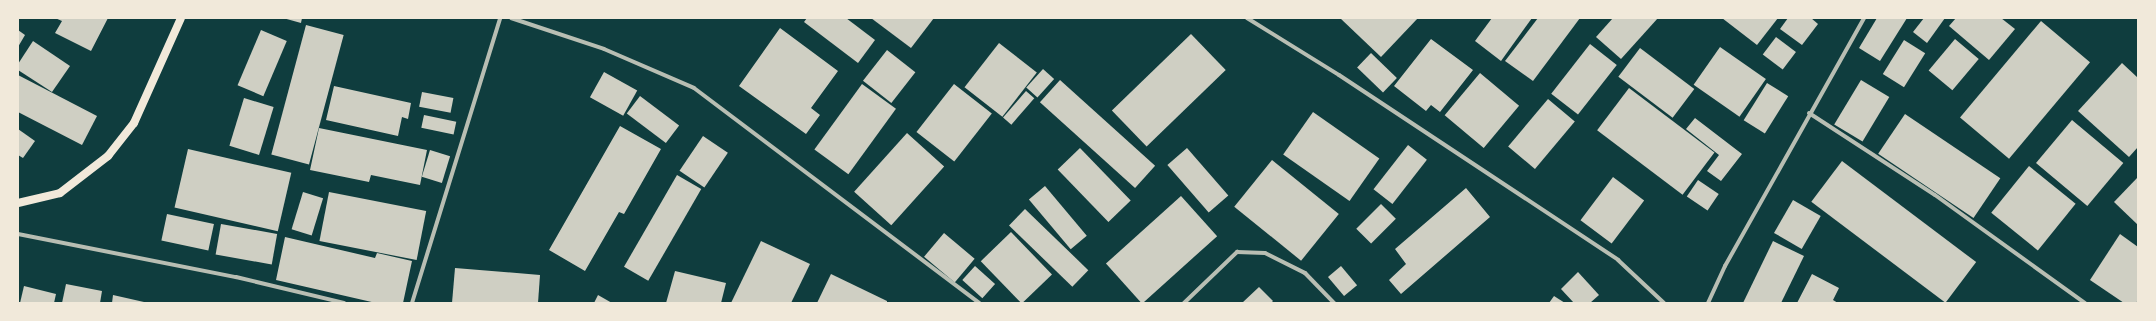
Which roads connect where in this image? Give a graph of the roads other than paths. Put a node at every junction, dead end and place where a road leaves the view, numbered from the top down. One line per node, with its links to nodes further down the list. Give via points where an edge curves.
1 (181, 18): 7 (main road, via 134,123 108,156 60,193)
2 (500, 18): 10 (street)
3 (510, 18): 11 (street, via 604,49 694,88)
4 (1248, 18): 14 (street, via 1339,75 1618,260)
5 (1864, 18): 6 (street)
6 (1809, 114): 15 (street, via 1725,266); 16 (street, via 1935,195)
7 (18, 203)
8 (18, 234): 9 (street, via 236,277)
9 (344, 303)
10 (412, 303)
11 (979, 303)
12 (1184, 303): 13 (street, via 1236,252 1265,253 1305,273)
13 (1334, 303)
14 (1664, 303)
15 (1708, 303)
16 (2085, 303)

